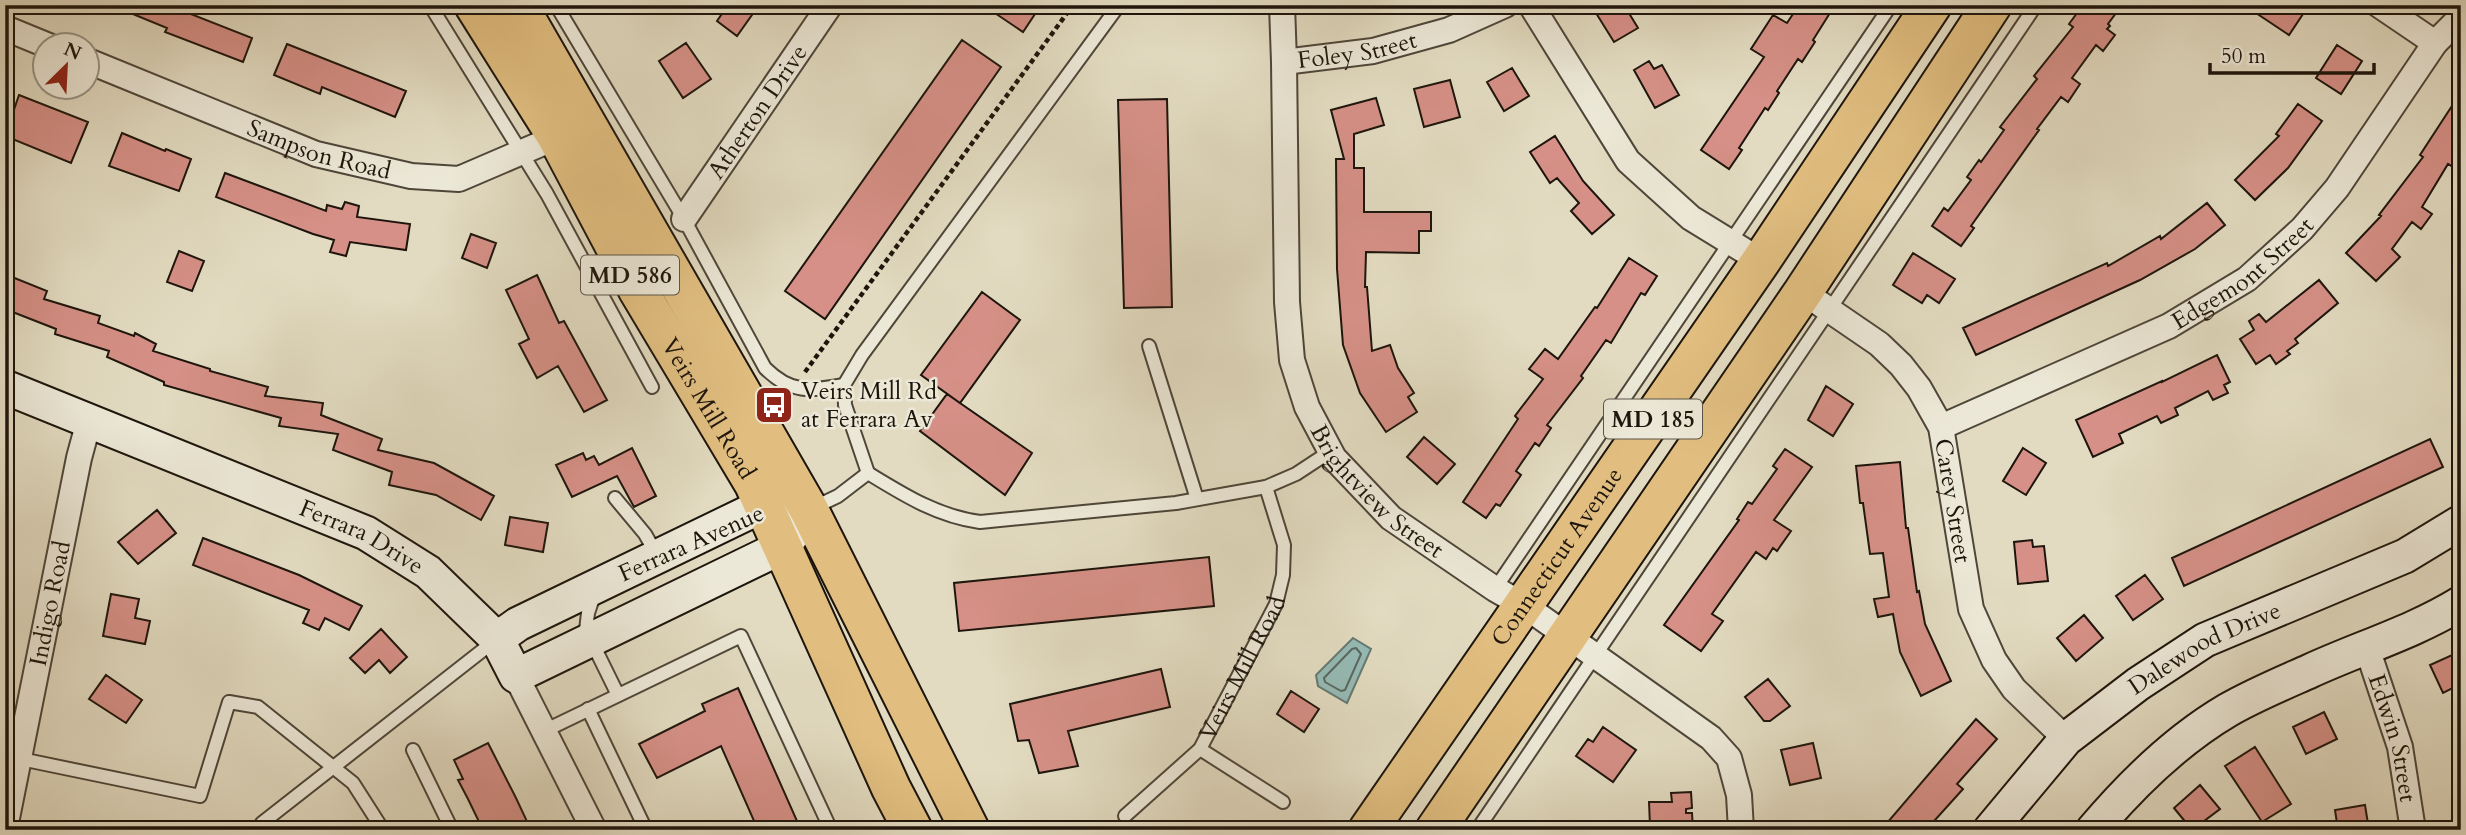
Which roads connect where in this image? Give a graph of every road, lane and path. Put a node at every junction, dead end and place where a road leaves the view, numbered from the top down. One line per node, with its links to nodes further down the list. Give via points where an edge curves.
1 (430, 5): 23 (lane, Veirs Mill Road)
2 (474, 5): 22 (main road, Veirs Mill Road / MD 586)
3 (518, 5): 40 (main road, Veirs Mill Road / MD 586)
4 (556, 5): 24 (lane)
5 (830, 5): 24 (street, Atherton Drive)
6 (1073, 5): 28 (path)
7 (1119, 5): 29 (lane)
8 (1282, 5): 20 (street, Brightview Street)
9 (1505, 5): 20 (street, Foley Street, via 1449,30 1373,51)
10 (1531, 5): 25 (street, via 1628,161 1691,218)
11 (1891, 5): 25 (lane)
12 (1932, 5): 25 (main road, Connecticut Avenue / MD 185)
13 (1992, 5): 26 (main road, MD 185)
14 (2036, 5): 26 (lane)
15 (2379, 5): 19 (street)
16 (2461, 17): 19 (street, Edgemont Street)
17 (5, 28): 18 (street)
18 (32, 39)
19 (2435, 43): 33 (street, Edgemont Street, via 2337,188 2302,229 2247,279 2169,326)
20 (1284, 62): 34 (street, Brightview Street, via 1287,302 1293,360 1307,407)
21 (102, 67): 23 (street, Sampson Road, via 316,153 411,176 459,179)
22 (557, 137): 23 (street, Sampson Road); 39 (main road, Veirs Mill Road / MD 586, via 638,290)
23 (520, 152): 31 (lane, Veirs Mill Road)
24 (684, 219): 29 (lane, via 765,368 784,384 800,389)
25 (1746, 252): 45 (main road, Connecticut Avenue / MD 185)
26 (1817, 302): 33 (street, Carey Street, via 1879,344 1901,365); 49 (main road, MD 185)
27 (1149, 346): 38 (lane)
28 (804, 372)
29 (844, 385): 35 (lane, via 845,405)
30 (5, 387): 32 (street, Ferrara Drive)
31 (652, 387)
32 (89, 421): 47 (street, Ferrara Drive, via 366,533 428,572); 58 (street, Indigo Road)
33 (1941, 427): 55 (street, Carey Street, via 1972,609 1994,660 2014,688)
34 (1331, 451): 36 (lane); 45 (street, Brightview Street, via 1391,518)
35 (868, 473): 38 (lane, via 936,511 980,522); 40 (lane)
36 (1266, 487): 38 (lane); 56 (lane, Veirs Mill Road, via 1284,545 1276,604)
37 (615, 498): 43 (lane)
38 (1197, 499)
39 (764, 505): 40 (street, Ferrara Avenue); 42 (main road, Veirs Mill Road / MD 586); 43 (street, Ferrara Avenue)
40 (809, 510): 42 (street, Ferrara Avenue); 72 (main road, Veirs Mill Road / MD 586)
41 (2461, 522): 55 (street, Dalewood Drive, via 2405,556 2205,640)
42 (784, 546): 48 (street, Ferrara Avenue); 60 (main road, Veirs Mill Road / MD 586)
43 (657, 556): 44 (street, Ferrara Avenue)
44 (598, 584): 47 (street, Ferrara Avenue); 48 (lane, via 588,613)
45 (1510, 597): 49 (street, Brightview Street); 73 (main road, Connecticut Avenue / MD 185)
46 (2461, 604): 50 (street)
47 (497, 639): 51 (street, Ferrara Drive); 59 (lane)
48 (590, 640): 51 (street, Ferrara Avenue); 52 (lane)
49 (1581, 646): 74 (main road, MD 185); 75 (lane); 76 (street, Brightview Street, via 1711,738 1729,758 1739,795)
50 (2367, 648): 78 (street, via 2228,711 2125,791); 79 (street, Edwin Street, via 2400,747)
51 (516, 676): 54 (street, Ferrara Drive)
52 (618, 695): 53 (lane); 69 (lane, via 741,636)
53 (588, 709): 54 (lane); 68 (lane)
54 (544, 731): 67 (street, Ferrara Drive)
55 (2066, 739): 77 (street, Dalewood Drive)
56 (1200, 749): 61 (lane); 62 (lane, Veirs Mill Road)
57 (414, 750): 66 (lane)
58 (21, 759): 59 (lane, via 200,796 229,702 258,707); 63 (street, Indigo Road)
59 (333, 766): 64 (lane); 65 (lane, via 353,783)
60 (891, 788): 70 (main road); 71 (main road, Veirs Mill Road / MD 586)
61 (1283, 802)
62 (1125, 816)
63 (5, 828)
64 (258, 830)
65 (383, 830)
66 (452, 830)
67 (594, 830)
68 (646, 830)
69 (831, 830)
70 (907, 830)
71 (913, 830)
72 (970, 830)
73 (1368, 830)
74 (1435, 830)
75 (1478, 830)
76 (1741, 830)
77 (1990, 830)
78 (2093, 830)
79 (2413, 830)

